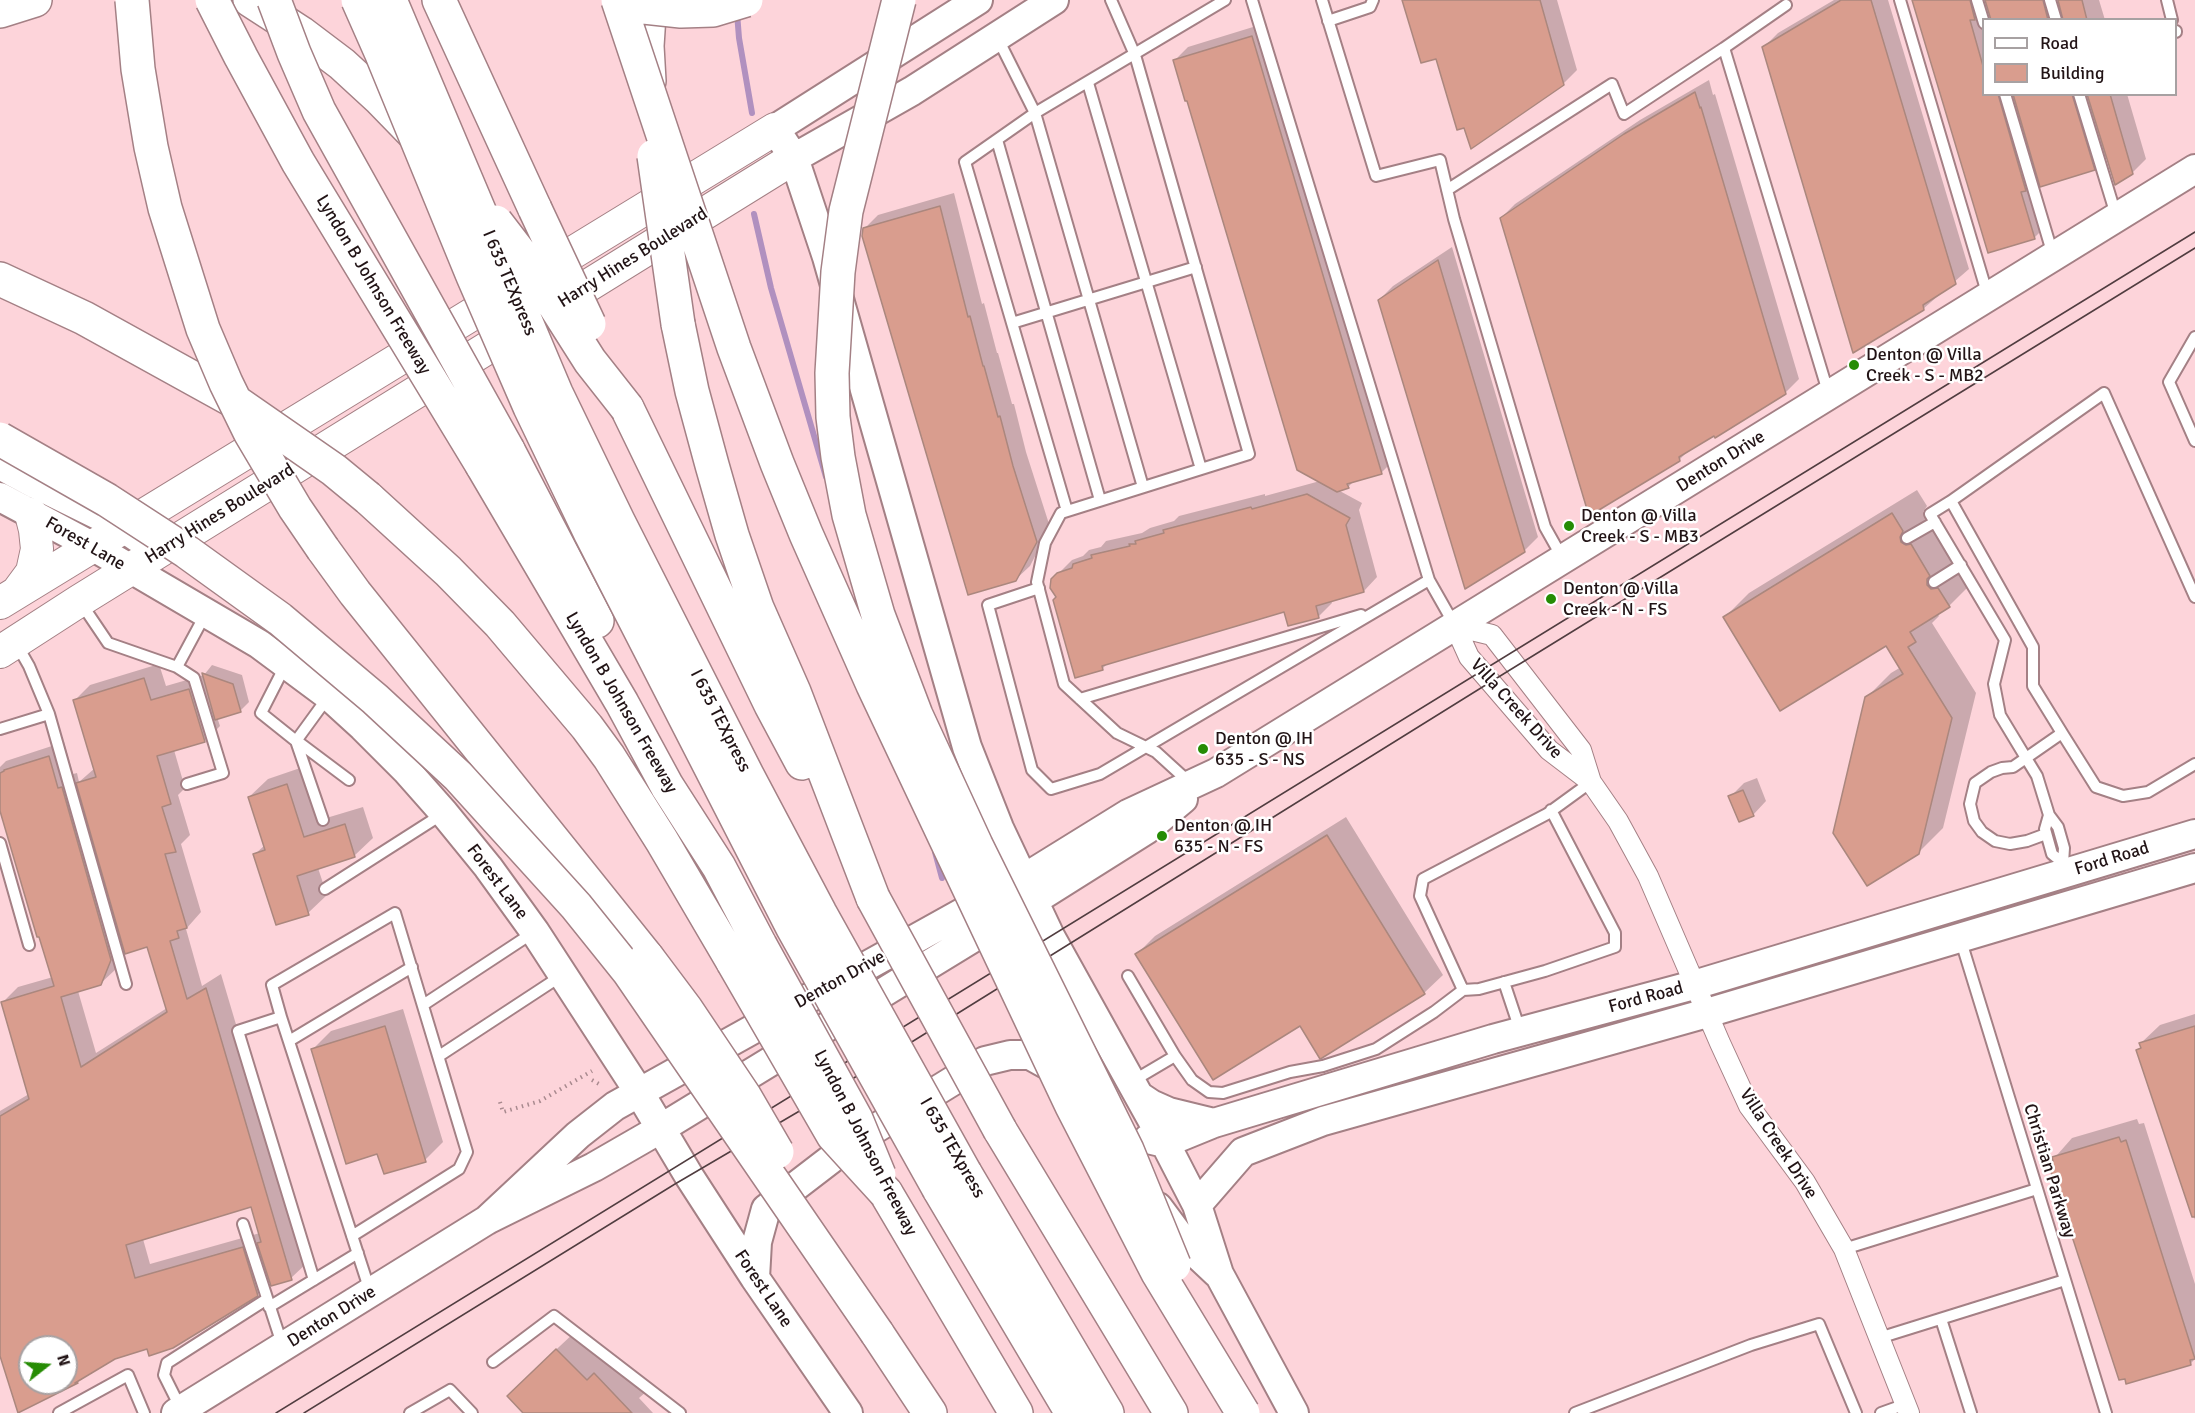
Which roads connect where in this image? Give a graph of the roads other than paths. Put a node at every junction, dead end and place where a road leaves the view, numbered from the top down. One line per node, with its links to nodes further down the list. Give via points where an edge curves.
1 (35, 0): 26 (highway)
2 (132, 0): 156 (highway, bridge, via 138,69 165,208 203,329 249,432 295,508 355,593 686,1009 774,1146)
3 (212, 0): 58 (highway, Lyndon B Johnson Freeway, bridge, via 298,162)
4 (250, 0): 55 (highway, bridge, via 342,64 442,162 530,265 590,362)
5 (274, 0): 58 (highway, bridge, via 319,111)
6 (358, 0): 141 (highway, I 635 TEXpress, bridge, via 530,407 591,534 793,928)
7 (390, 0): 141 (highway, I 635 TEXpress, bridge, via 552,383)
8 (439, 0): 55 (highway, bridge)
9 (619, 0): 11 (highway, bridge, via 681,12 713,10); 175 (highway, bridge, via 734,348 815,555 1072,1106 1158,1273)
10 (650, 0): 111 (highway, bridge, via 647,46 653,145 678,324 692,391 732,535 757,608 794,692)
11 (746, 0)
12 (899, 0): 35 (highway, bridge)
13 (920, 0): 35 (highway, bridge)
14 (978, 0): 39 (street, Harry Hines Boulevard)
15 (1054, 0): 31 (street, Harry Hines Boulevard)
16 (1111, 0): 33 (lane)
17 (1225, 0): 33 (lane)
18 (1252, 0): 75 (lane)
19 (1322, 0): 30 (lane)
20 (1373, 0): 30 (lane, via 1370,7)
21 (1900, 0): 49 (lane)
22 (1977, 0): 29 (lane)
23 (2050, 0): 27 (lane)
24 (2167, 0): 28 (lane)
25 (1786, 5): 32 (lane)
26 (0, 11)
27 (2055, 18)
28 (2172, 18)
29 (1982, 19)
30 (1328, 21): 43 (lane, via 1376,176 1440,160)
31 (996, 36): 38 (lane); 41 (street, Harry Hines Boulevard, via 912,91)
32 (1724, 48): 43 (lane, via 1624,114 1612,84); 54 (lane)
33 (1135, 55): 34 (lane); 46 (lane)
34 (1088, 83): 38 (lane); 48 (lane)
35 (876, 91): 176 (highway, bridge, via 846,211 832,373 838,458 861,561 896,665 944,778 1127,1150 1176,1271)
36 (2006, 96): 45 (lane)
37 (2080, 96): 44 (lane)
38 (1035, 113): 40 (lane); 50 (lane)
39 (775, 129): 41 (street); 68 (main road, Harry Hines Boulevard)
40 (997, 140): 51 (lane); 52 (lane, via 965,162)
41 (794, 158): 71 (main road, Harry Hines Boulevard); 110 (street, via 827,257 967,747)
42 (2195, 169): 44 (street, Denton Drive)
43 (1447, 190): 72 (lane, via 1545,527)
44 (2116, 217): 45 (street, Denton Drive)
45 (2054, 256): 49 (street, Denton Drive)
46 (1196, 267): 48 (lane); 60 (lane, via 1249,454)
47 (0, 279): 116 (highway, bridge, via 84,318 236,402 368,498 500,624 587,727 662,841)
48 (1146, 282): 50 (lane); 60 (lane)
49 (1988, 297): 54 (street, Denton Drive)
50 (1089, 300): 51 (lane); 61 (lane)
51 (1046, 313): 52 (lane); 63 (lane)
52 (1012, 323): 65 (lane)
53 (2195, 337): 57 (lane, via 2169,382)
54 (1829, 395): 72 (street, Denton Drive)
55 (627, 408): 111 (highway, via 771,705)
56 (0, 439): 156 (highway, bridge, via 117,506 280,619 458,776 576,906 629,972)
57 (2195, 441)
58 (495, 457): 116 (highway, Lyndon B Johnson Freeway, via 667,786 719,867)
59 (0, 465): 68 (street, Forest Lane)
60 (1201, 469): 61 (lane)
61 (1143, 487): 63 (lane)
62 (0, 497): 66 (street, Forest Lane)
63 (1100, 500): 65 (lane)
64 (1951, 501): 67 (lane, via 1930,514); 79 (lane, via 2104,393); 91 (lane, via 2033,646 2033,686)
65 (1067, 511): 77 (lane, via 1061,513 1045,543)
66 (31, 514): 70 (street, Forest Lane); 78 (main road, via 37,549 32,572)
67 (1935, 522): 69 (lane); 73 (lane)
68 (122, 527): 70 (main road, Harry Hines Boulevard); 71 (street, Forest Lane)
69 (1907, 538)
70 (92, 546): 74 (street, Forest Lane); 78 (main road, Harry Hines Boulevard)
71 (158, 553): 74 (main road, Harry Hines Boulevard)
72 (1564, 559): 83 (street, Denton Drive)
73 (1961, 565): 76 (lane); 94 (lane, via 2005,640 1994,684 2000,715)
74 (131, 570): 80 (main road, Harry Hines Boulevard); 82 (street, Forest Lane)
75 (1429, 580): 81 (lane); 83 (lane)
76 (1934, 582)
77 (1039, 588): 88 (lane, via 1064,684); 93 (lane, via 988,605 1032,770 1051,789 1100,774)
78 (9, 597)
79 (2195, 597)
80 (80, 601): 84 (main road, Harry Hines Boulevard); 86 (lane, via 108,643)
81 (1377, 611): 88 (lane); 93 (lane)
82 (207, 612): 85 (street, Forest Lane); 86 (lane)
83 (1455, 626): 96 (street, Denton Drive); 98 (street, Villa Creek Drive, via 1469,657 1549,750); 98 (street, Villa Creek Drive, via 1492,635 1581,750)
84 (8, 647): 89 (lane, via 29,666)
85 (286, 663): 87 (street, Forest Lane); 92 (lane, via 261,713)
86 (177, 667): 99 (lane, via 194,678 223,773)
87 (328, 696): 92 (lane); 101 (street, Forest Lane, via 378,741)
88 (1080, 699): 93 (lane, via 1117,733)
89 (49, 714): 90 (lane); 121 (lane)
90 (0, 729)
91 (2062, 733): 94 (lane); 95 (lane, via 2096,787 2123,796 2148,792)
92 (296, 741): 97 (lane); 103 (lane)
93 (1147, 748): 96 (lane)
94 (2026, 758): 102 (lane, via 2037,776); 104 (lane, via 1975,783 1970,804 1974,821 1995,841 2010,844)
95 (2195, 764)
96 (1204, 779): 110 (street, Denton Drive, via 1146,830)
97 (349, 780)
98 (1591, 782): 100 (lane); 122 (street, Villa Creek Drive, via 1648,876)
99 (188, 784)
100 (1551, 810): 120 (lane, via 1615,933 1615,947); 123 (lane, via 1423,879 1420,896)
101 (444, 813): 109 (lane); 113 (street, Forest Lane)
102 (2049, 815): 104 (lane); 107 (lane, via 2058,827 2064,848)
103 (323, 820)
104 (2046, 834): 107 (lane, via 2052,854)
105 (2195, 834): 107 (street, Ford Road)
106 (0, 843): 115 (lane)
107 (2064, 868): 112 (street); 122 (street, Ford Road)
108 (2195, 868): 112 (street, Ford Road)
109 (325, 889)
110 (1028, 890): 134 (street); 135 (street, Denton Drive); 139 (street, Denton Drive)
111 (873, 898): 174 (highway, bridge, via 1000,1130)
112 (2075, 904): 114 (street, Ford Road)
113 (534, 932): 118 (street, Forest Lane); 124 (lane)
114 (1959, 938): 125 (street, Ford Road); 142 (lane, Christian Parkway)
115 (29, 945)
116 (747, 954): 171 (highway, Lyndon B Johnson Freeway, bridge, via 833,1135 891,1202)
117 (412, 967): 124 (lane); 126 (lane, via 395,913 272,985); 128 (lane)
118 (563, 975): 129 (lane); 135 (street, Forest Lane)
119 (1128, 976): 130 (lane)
120 (1504, 982): 123 (lane); 127 (lane)
121 (126, 984)
122 (1694, 985): 125 (street, Villa Creek Drive); 127 (street, Ford Road)
123 (1463, 990): 131 (lane)
124 (423, 1005): 129 (lane)
125 (1707, 1013): 136 (street, Ford Road); 147 (street, Villa Creek Drive, via 1749,1106 1805,1182)
126 (281, 1017): 128 (lane); 151 (lane, via 238,1031)
127 (1520, 1032): 131 (street, Ford Road)
128 (289, 1041): 146 (lane)
129 (439, 1056): 146 (lane, via 467,1152 459,1169)
130 (1175, 1056): 133 (lane, via 1192,1080 1209,1092); 134 (lane)
131 (1380, 1061): 132 (street, Ford Road); 133 (lane, via 1323,1066)
132 (1356, 1082): 133 (street, Ford Road); 136 (street)
133 (1301, 1084): 138 (street, Ford Road)
134 (1135, 1089): 138 (street, via 1169,1112); 140 (street)
135 (639, 1092): 139 (street, Forest Lane); 144 (street, Denton Drive, via 578,1135)
136 (1364, 1109): 143 (street, Ford Road, via 1243,1152)
137 (1100, 1119): 140 (street, via 1142,1138); 149 (street, via 1120,1155 1184,1242); 150 (street, via 1061,1071 1030,1055 985,1061 852,1143 766,1209 757,1242)
138 (1214, 1123): 140 (street, Ford Road)
139 (660, 1129): 144 (street, Denton Drive); 150 (street, Forest Lane)
140 (1165, 1143): 143 (street)
141 (952, 1181): 172 (highway, I 635 TEXpress); 173 (highway, I 635 TEXpress)
142 (2037, 1189): 147 (lane); 152 (lane, Christian Parkway)
143 (1197, 1205): 149 (street)
144 (487, 1220): 153 (street, Denton Drive)
145 (243, 1224): 154 (lane)
146 (352, 1236): 148 (lane)
147 (1844, 1249): 157 (street, Villa Creek Drive)
148 (358, 1253): 151 (lane); 153 (lane)
149 (1219, 1274): 177 (street)
150 (755, 1278): 160 (street, Forest Lane)
151 (314, 1280): 154 (lane)
152 (2065, 1280): 155 (lane); 182 (lane, Christian Parkway)
153 (371, 1293): 158 (street, Denton Drive)
154 (268, 1303): 158 (lane); 162 (lane, via 167,1363 164,1375)
155 (1941, 1319): 157 (lane); 181 (lane)
156 (877, 1333): 170 (highway)
157 (1880, 1338): 161 (street, Villa Creek Drive)
158 (284, 1347): 162 (street, Denton Drive)
159 (493, 1362): 167 (lane, via 554,1316)
160 (825, 1381): 168 (street); 169 (street, Forest Lane)
161 (1908, 1408): 180 (lane)
162 (179, 1411)
163 (59, 1413): 164 (lane, via 128,1375)
164 (144, 1413)
165 (410, 1413): 166 (lane, via 450,1390)
166 (472, 1413)
167 (680, 1413)
168 (827, 1413)
169 (848, 1413)
170 (930, 1413)
171 (1016, 1413)
172 (1072, 1413)
173 (1107, 1413)
174 (1171, 1413)
175 (1243, 1413)
176 (1252, 1413)
177 (1294, 1413)
178 (1575, 1413): 179 (lane, via 1751,1345 1819,1324)
179 (1856, 1413)
180 (1881, 1413)
181 (1971, 1413)
182 (2106, 1413)

